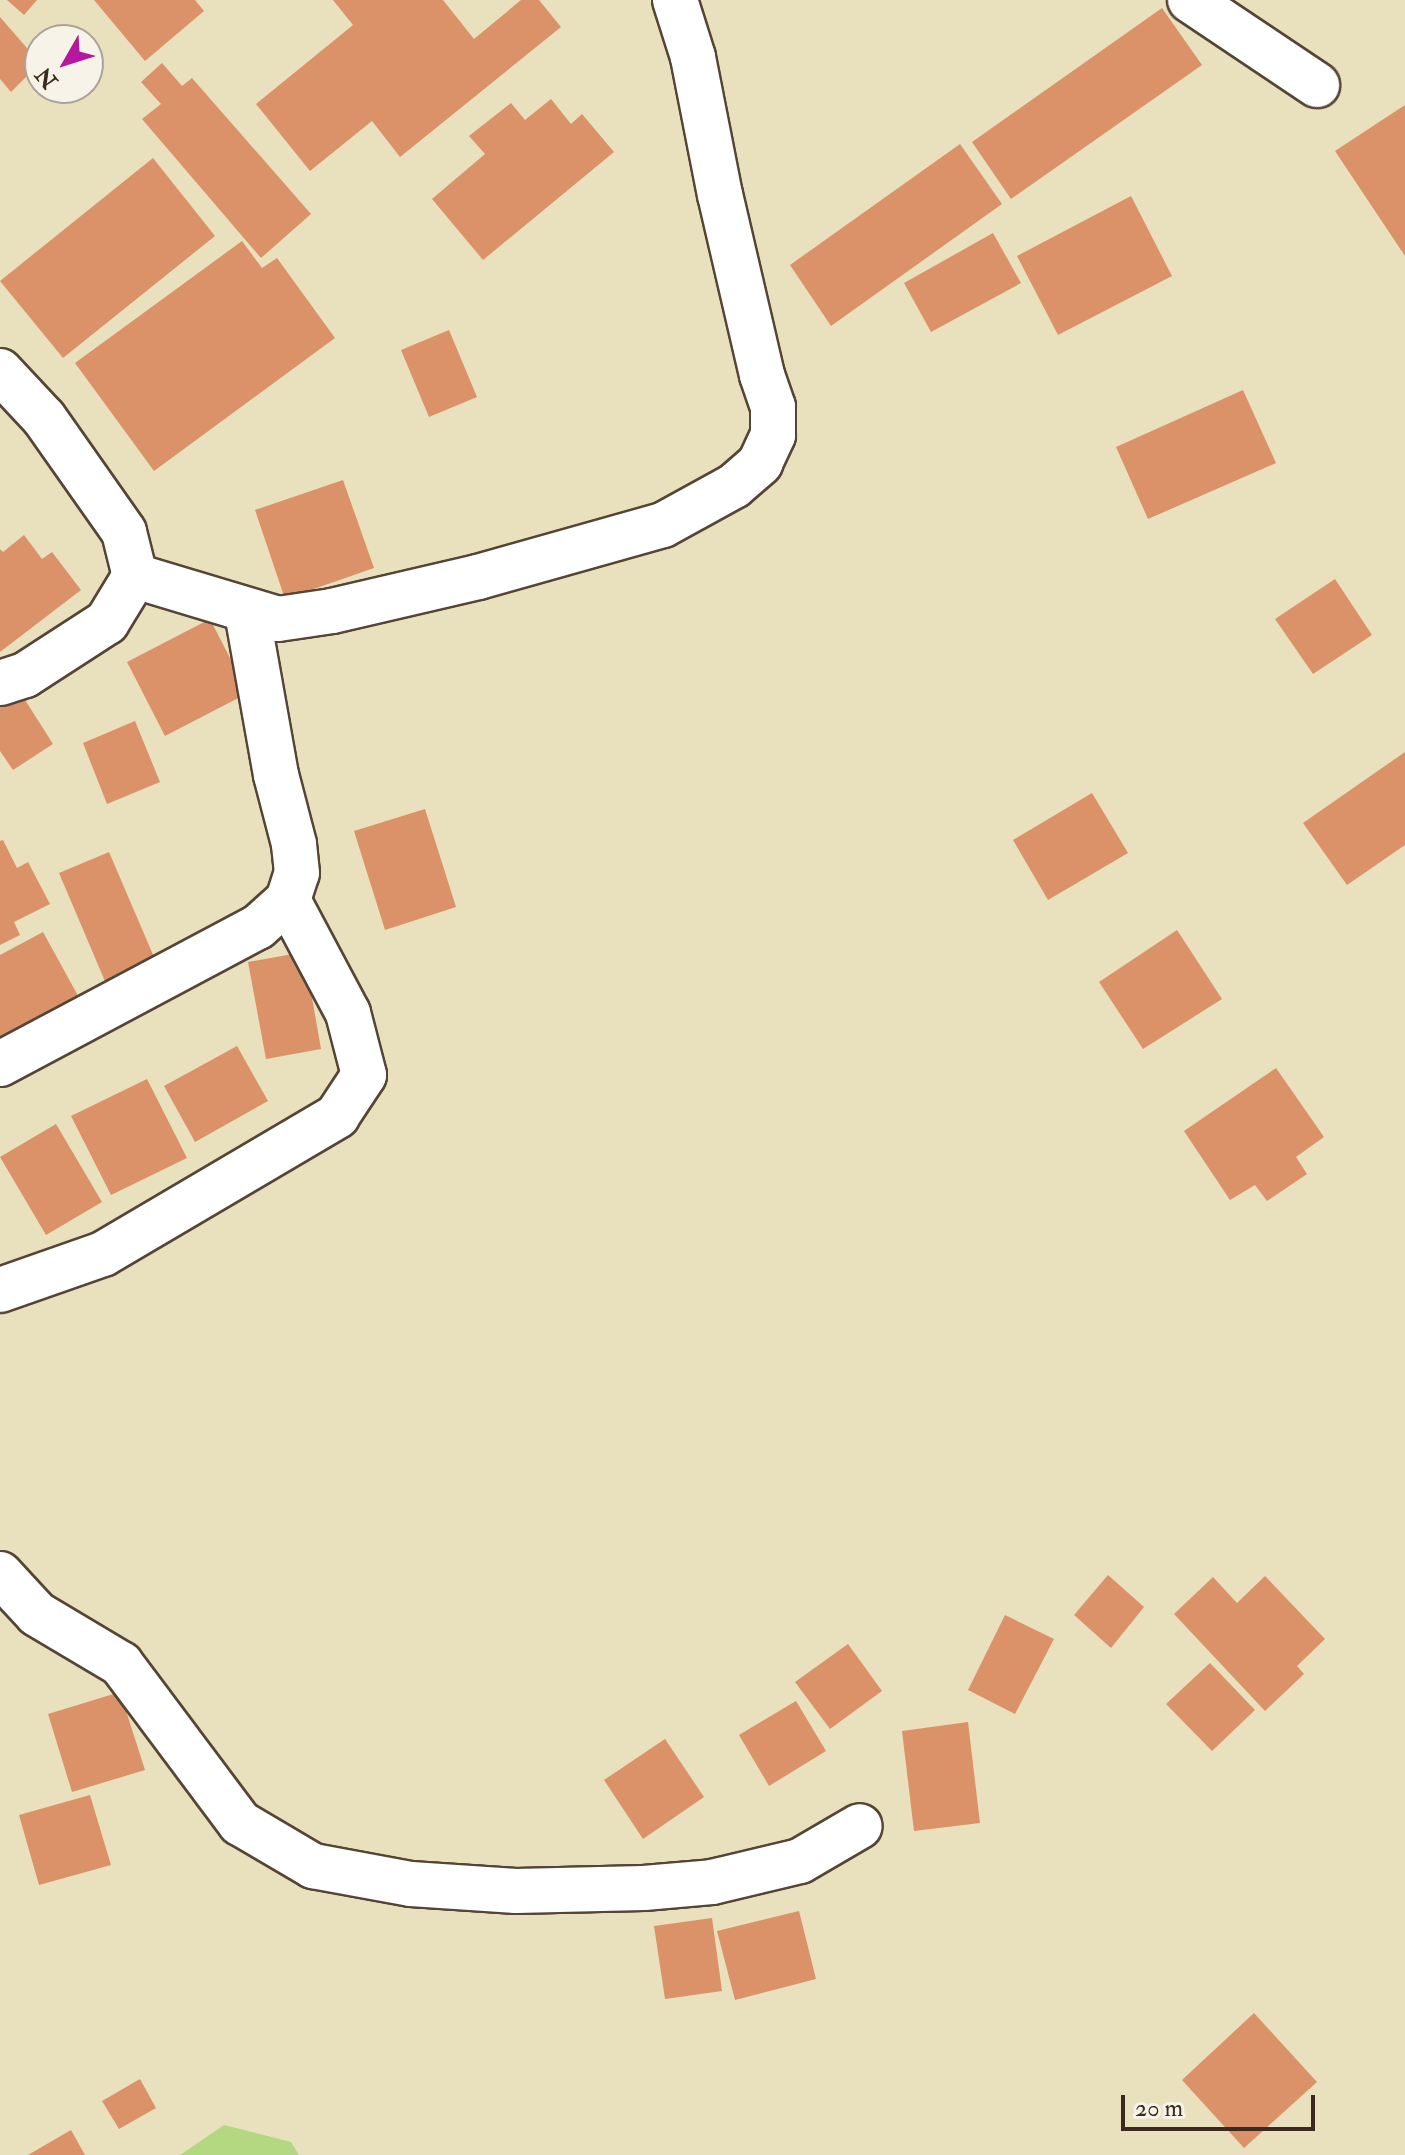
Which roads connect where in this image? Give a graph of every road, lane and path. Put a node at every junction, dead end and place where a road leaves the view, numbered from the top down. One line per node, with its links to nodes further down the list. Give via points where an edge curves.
1 (675, 0): 6 (street, via 693,57 727,225 773,407 773,435 760,463 734,486 663,525 332,611 278,619)
2 (1190, 0): 3 (street)
3 (1317, 85)
4 (0, 371): 5 (street, via 44,418 124,532)
5 (135, 576): 6 (street); 7 (street, via 107,622 25,675)
6 (247, 612): 8 (street, via 294,844 297,873)
7 (0, 683)
8 (288, 900): 9 (street, via 258,927); 10 (street, via 348,1013 364,1075 337,1116 103,1254)
9 (0, 1064)
10 (0, 1290)
11 (0, 1574): 12 (street, via 37,1614 121,1664 240,1823 313,1866 411,1884 516,1891 644,1888 712,1882 800,1861)
12 (860, 1826)

